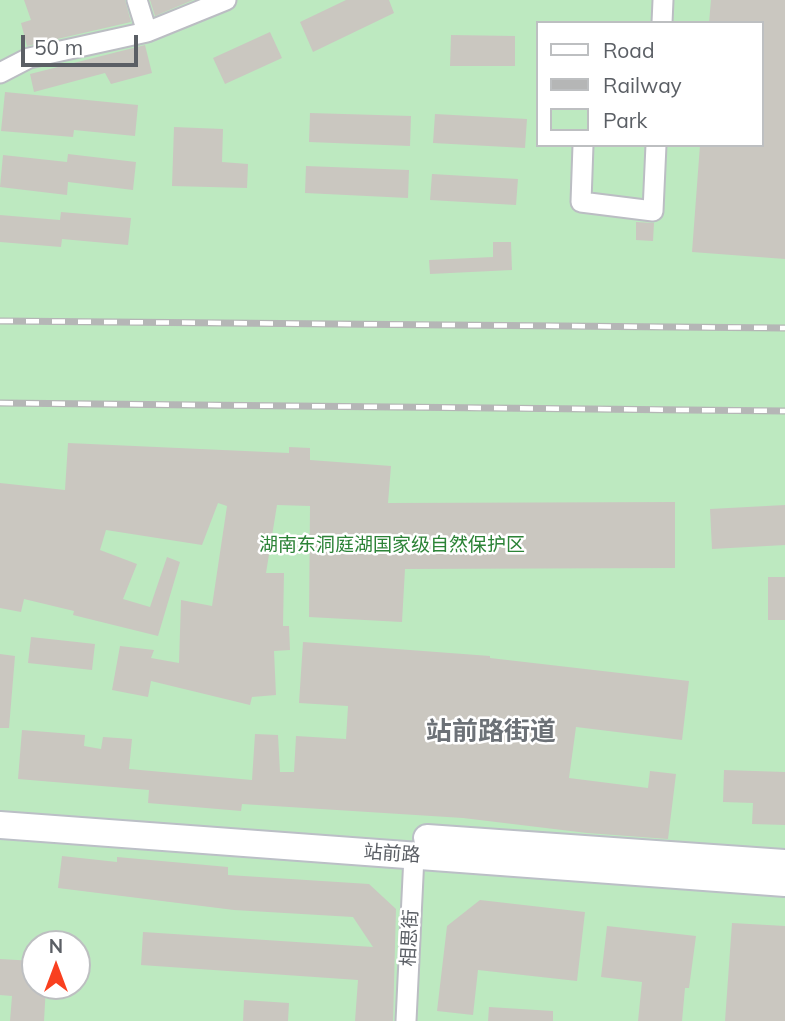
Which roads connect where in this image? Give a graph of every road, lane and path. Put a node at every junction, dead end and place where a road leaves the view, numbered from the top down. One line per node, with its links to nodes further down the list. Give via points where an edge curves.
1 (137, 0): 5 (street)
2 (226, 0): 5 (street)
3 (663, 0): 4 (street)
4 (662, 21)
5 (147, 32): 6 (street, via 29,58)
6 (0, 73)
7 (583, 147): 8 (street, via 580,202 653,211)
8 (656, 147)
9 (0, 807): 12 (main road, 站前路)
10 (0, 825): 11 (main road, 站前路)
11 (414, 856): 13 (main road, 站前路); 14 (street, 相思街)
12 (785, 863)
13 (785, 883)
14 (406, 1021)

